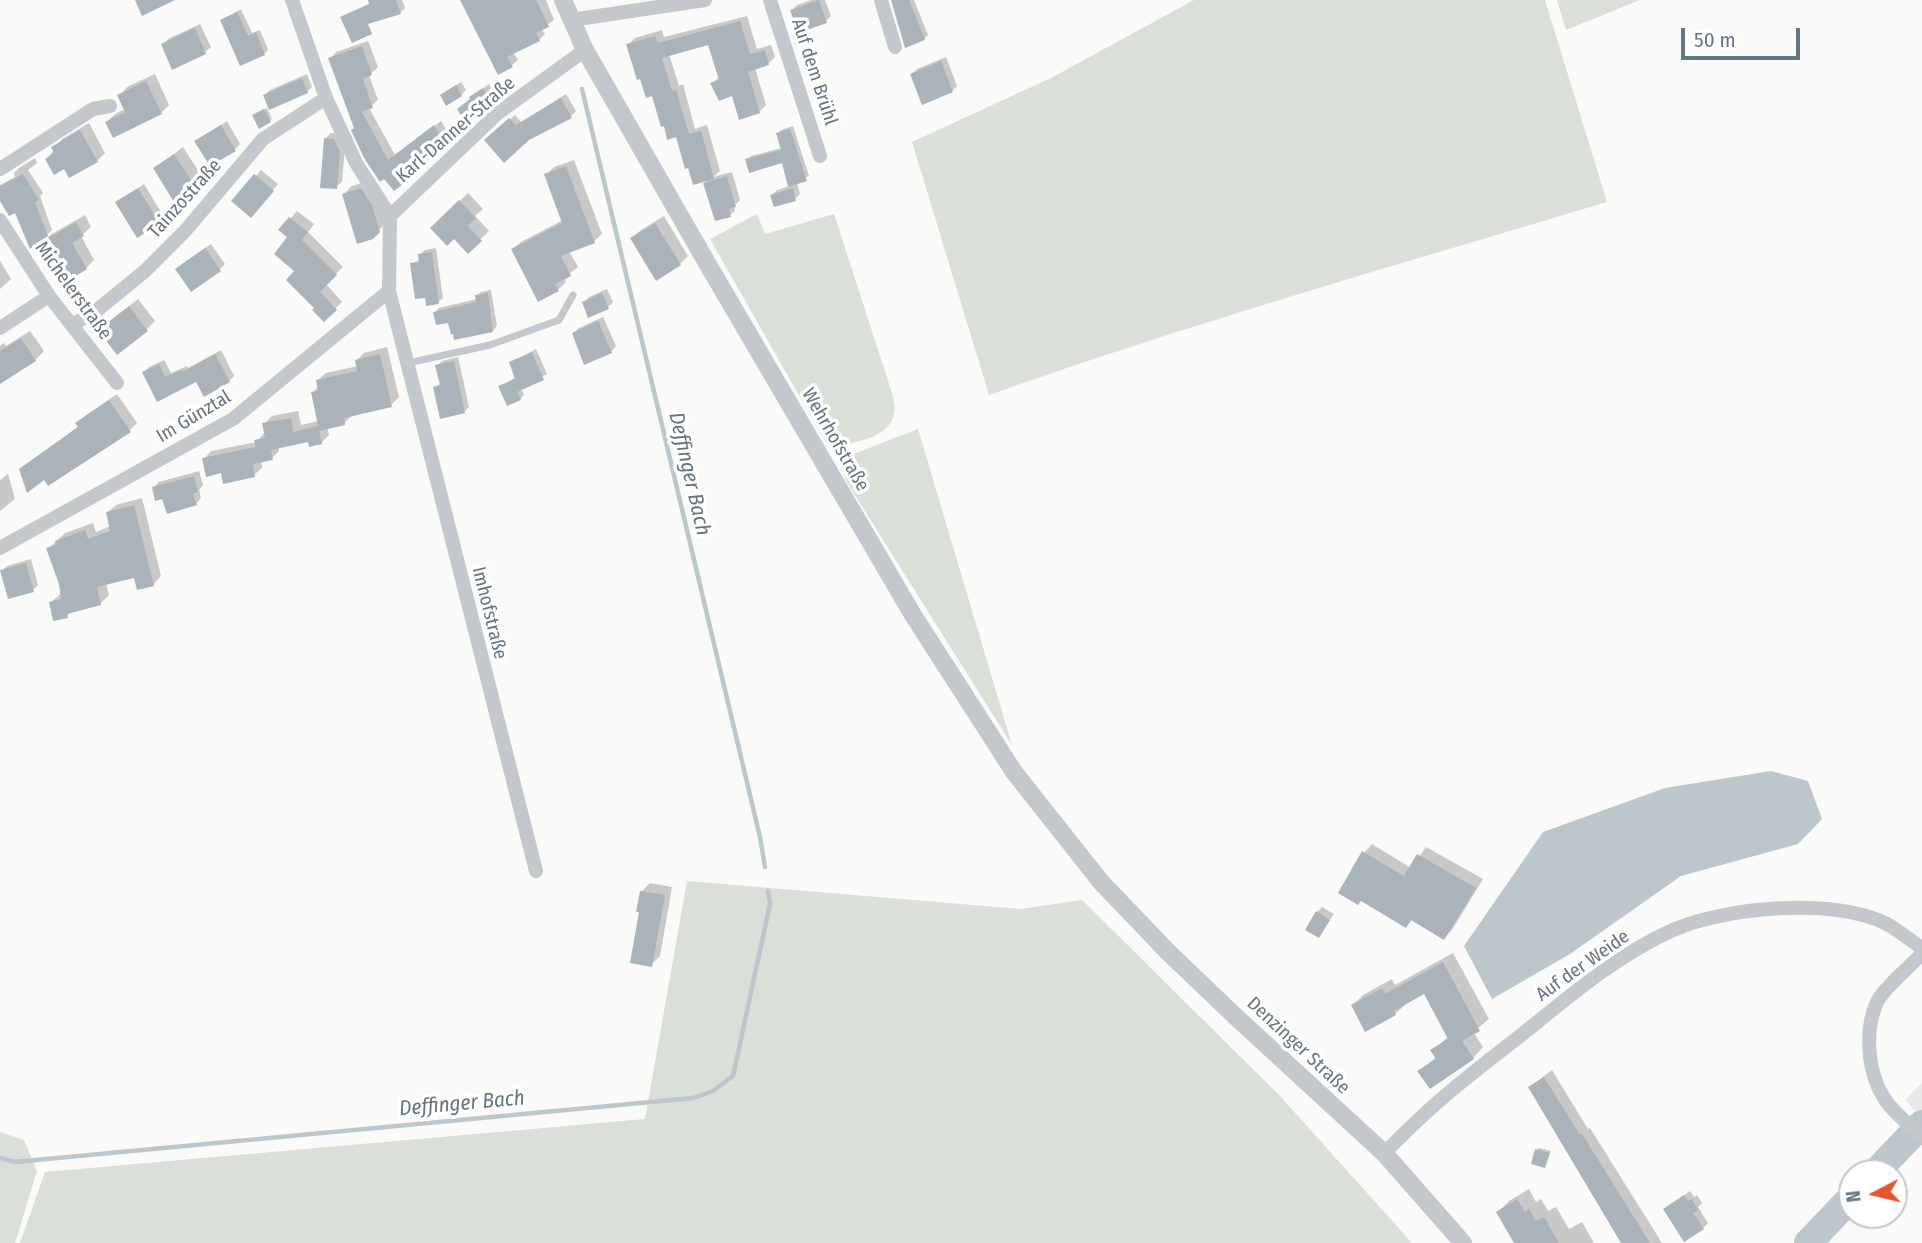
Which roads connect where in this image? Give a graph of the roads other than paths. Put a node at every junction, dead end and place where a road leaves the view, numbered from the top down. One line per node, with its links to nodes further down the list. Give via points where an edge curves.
1 (292, 0): 9 (street)
2 (563, 0): 6 (street, Wehrhofstraße)
3 (705, 0): 6 (street)
4 (771, 0): 11 (street, Auf dem Brühl)
5 (881, 0): 7 (street)
6 (571, 20): 8 (street, Wehrhofstraße)
7 (895, 47)
8 (585, 50): 13 (street, Karl-Danner-Straße, via 498,113); 24 (street, Wehrhofstraße, via 913,615 1014,772)
9 (326, 98): 13 (street, via 356,163); 18 (street, Tainzostraße, via 263,139 145,271)
10 (110, 106): 12 (street, via 93,109)
11 (820, 156)
12 (0, 169)
13 (390, 216): 15 (street, Imhofstraße)
14 (0, 220): 17 (street, Michelerstraße)
15 (389, 291): 20 (street, Imhofstraße); 22 (street, Im Günztal, via 233,419)
16 (573, 295): 20 (lane, via 559,320 490,345)
17 (49, 296): 18 (street, Michelerstraße); 19 (street)
18 (72, 325): 21 (street, Michelerstraße)
19 (0, 328)
20 (407, 363): 23 (street, Imhofstraße)
21 (117, 383)
22 (0, 548)
23 (536, 871)
24 (1101, 882): 28 (street, Denzinger Straße, via 1168,952)
25 (1922, 948): 28 (street, Auf der Weide, via 1886,924 1839,911 1787,907 1726,914 1675,929 1622,957 1553,1009 1437,1102)
26 (1922, 954): 27 (street, via 1878,1001 1868,1038 1875,1081 1890,1107)
27 (1922, 1136)
28 (1384, 1153): 29 (street, Denzinger Straße)
29 (1463, 1243)

